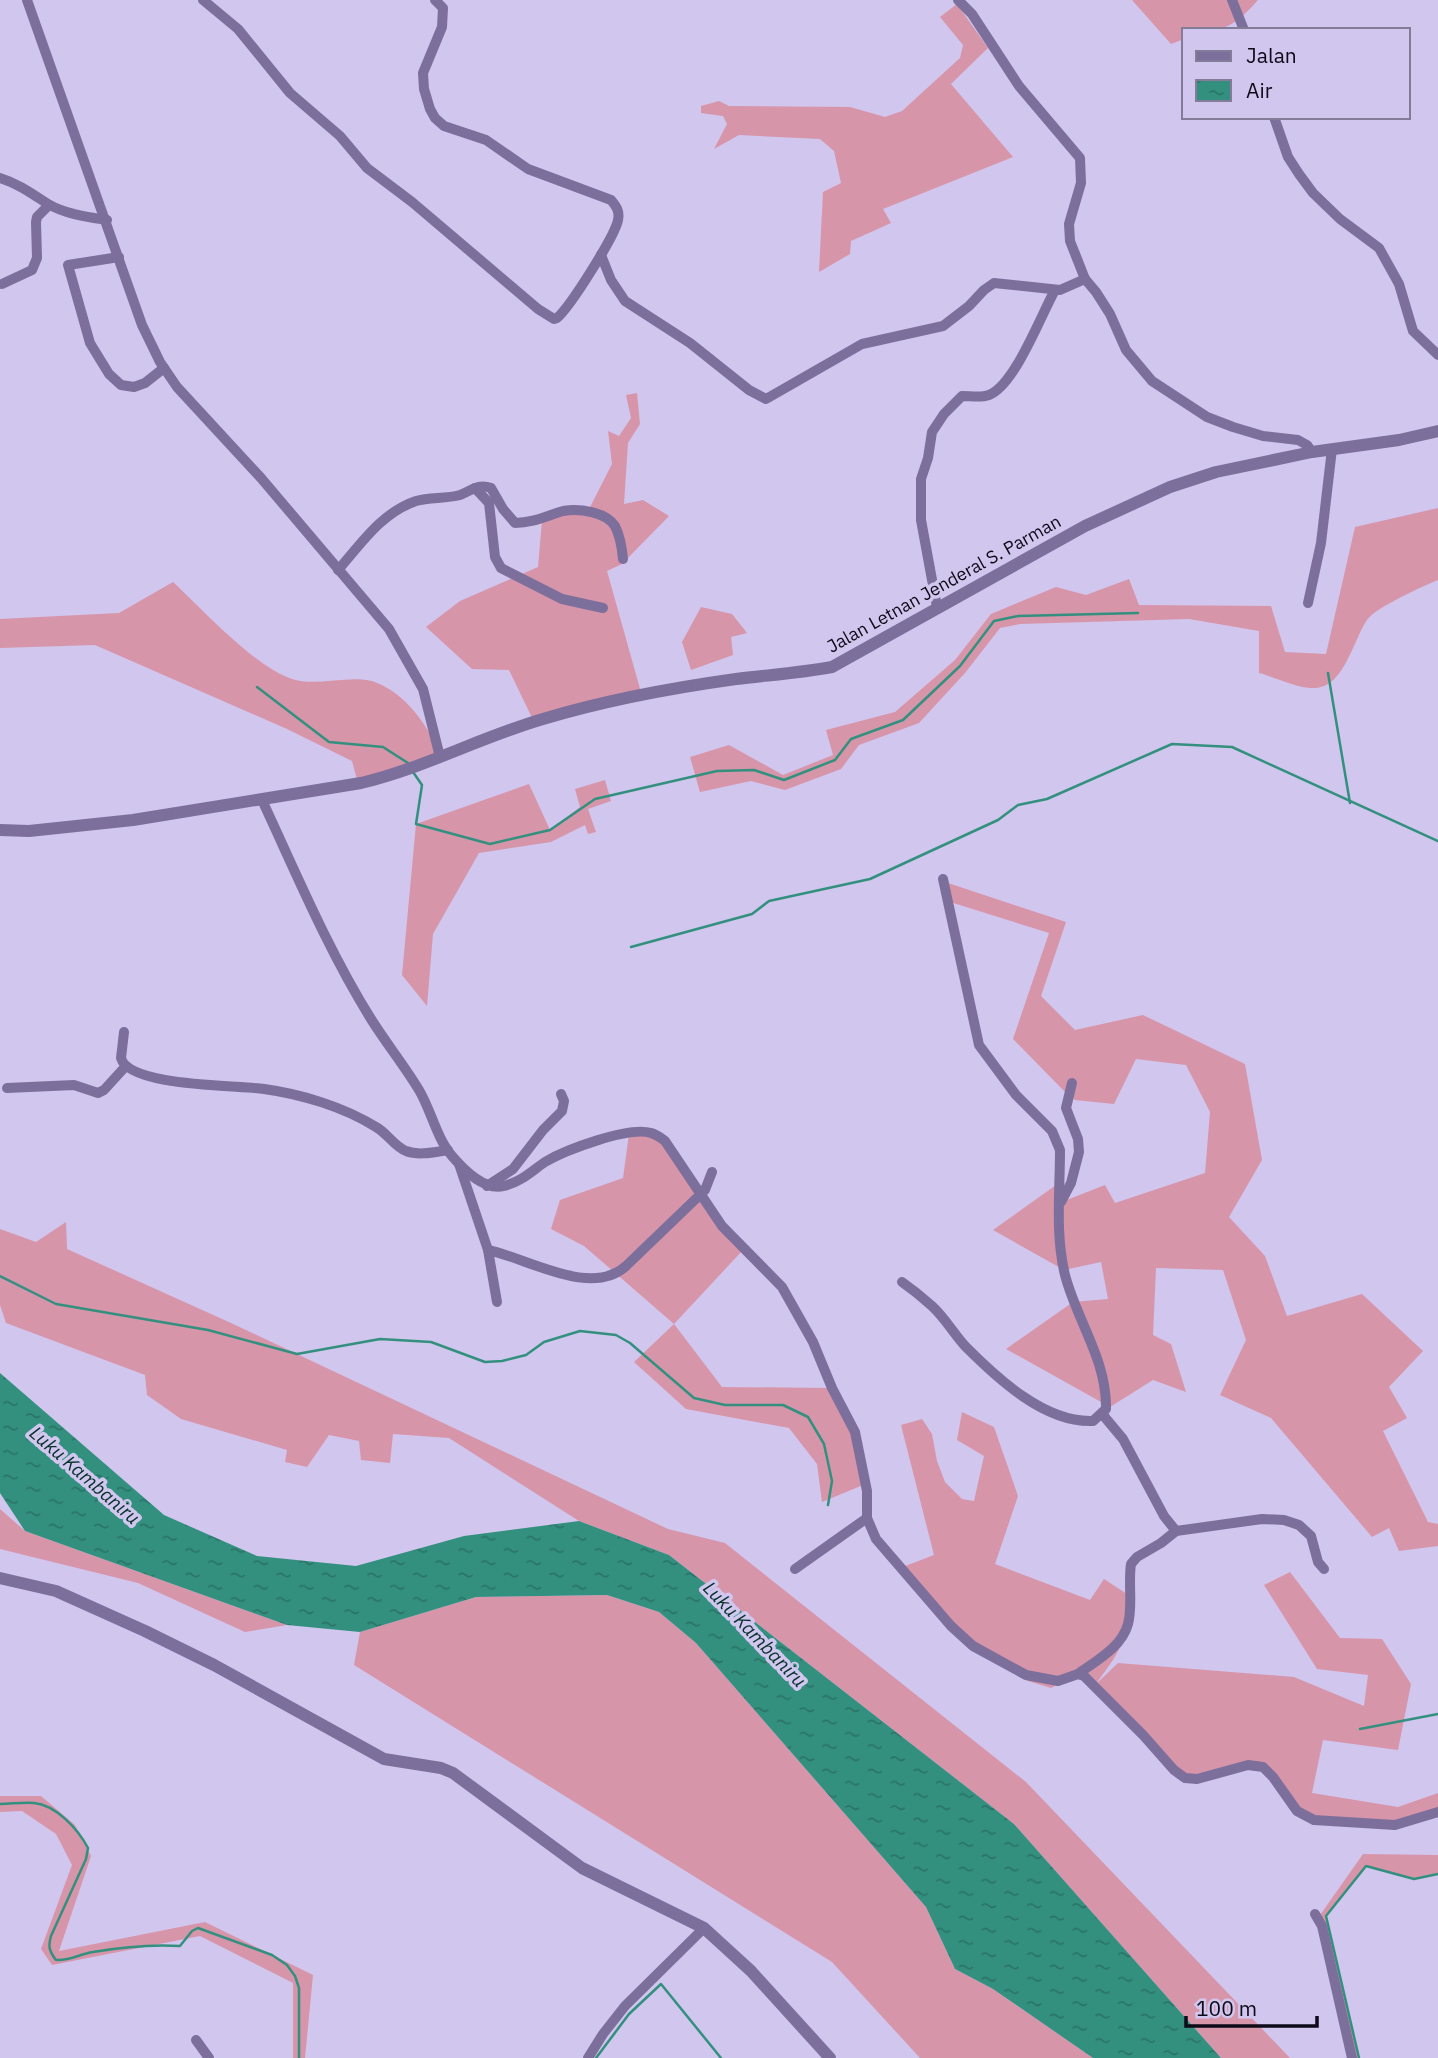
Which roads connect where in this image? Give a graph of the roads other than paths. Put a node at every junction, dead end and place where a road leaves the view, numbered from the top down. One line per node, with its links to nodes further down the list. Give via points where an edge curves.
1 (27, 0): 10 (street)
2 (203, 0): 11 (street, via 238,29 290,93 340,136 367,168 537,309 554,319 560,316)
3 (435, 0): 11 (street, via 443,8 442,27 423,73 435,118 444,126 486,140 528,169 611,200 617,207 618,222)
4 (958, 0): 13 (street, via 1019,86 1080,158 1081,183 1069,224 1070,240)
5 (1232, 0): 6 (street)
6 (1243, 28)
7 (1275, 119): 16 (street, via 1288,157 1313,192 1379,248 1399,284 1413,331)
8 (0, 178): 9 (street)
9 (49, 205): 10 (street); 14 (street, via 37,217 37,258 32,270)
10 (107, 220): 12 (street)
11 (601, 255): 15 (street, via 625,301 766,399 862,344 943,326 994,283)
12 (119, 257): 17 (street, via 142,325); 17 (street, via 68,265 90,343 109,374 121,384 140,386)
13 (1085, 279): 15 (street); 20 (street, via 1101,299 1126,350 1152,381 1207,416 1264,436 1298,440)
14 (2, 284)
15 (1055, 290): 25 (street, via 1002,387 983,396 962,396 932,432 920,487 921,520)
16 (1438, 355)
17 (164, 368): 23 (street)
18 (1438, 431): 19 (street, Jalan Letnan Jenderal S. Parman)
19 (1332, 449): 20 (street, Jalan Letnan Jenderal S. Parman); 24 (street, via 1321,543)
20 (1312, 452): 25 (street, Jalan Letnan Jenderal S. Parman, via 1216,472 1158,492 1085,526)
21 (475, 488): 22 (street, via 491,488 515,523 576,510 606,519 620,538); 23 (street, via 415,502 390,515); 26 (street, via 489,503 495,557 501,568 562,599)
22 (623, 559)
23 (338, 570): 27 (street, via 389,629 415,671 430,709)
24 (1308, 603)
25 (937, 607): 27 (street, Jalan Letnan Jenderal S. Parman, via 832,667 629,697 542,719)
26 (603, 608)
27 (440, 757): 28 (street, Jalan Letnan Jenderal S. Parman, via 361,783)
28 (262, 800): 29 (street, Jalan Letnan Jenderal S. Parman, via 59,829); 36 (street, via 328,940 430,1110)
29 (0, 830)
30 (943, 878): 41 (street, via 979,1045 1056,1139)
31 (124, 1032): 32 (street, via 121,1058)
32 (125, 1067): 34 (street, via 98,1093 74,1085); 36 (street, via 192,1084 285,1093 374,1125 404,1150 424,1154)
33 (1072, 1083): 41 (street, via 1066,1108 1079,1152)
34 (7, 1088)
35 (561, 1094): 39 (street, via 562,1111 513,1169)
36 (448, 1150): 37 (street)
37 (458, 1161): 39 (street); 42 (street)
38 (712, 1172): 40 (street)
39 (486, 1186): 40 (street, via 512,1184 581,1145 643,1131 665,1141)
40 (700, 1195): 42 (street, via 608,1278 578,1277); 46 (street, via 743,1249 782,1287 813,1342 855,1433 867,1491)
41 (1059, 1205): 45 (street, via 1065,1275 1103,1373 1106,1409)
42 (488, 1250): 44 (street)
43 (902, 1282): 45 (street, via 932,1306 1004,1384 1064,1418 1093,1421)
44 (497, 1302)
45 (1102, 1415): 47 (street, via 1123,1439)
46 (867, 1518): 48 (street); 51 (street, via 876,1539 973,1646 1026,1675 1058,1681)
47 (1176, 1531): 49 (street, via 1284,1520 1311,1536); 51 (street, via 1131,1564 1128,1625 1107,1653)
48 (795, 1569)
49 (1324, 1569)
50 (0, 1578): 54 (street, via 56,1591 145,1631 384,1759 453,1773 582,1868)
51 (1078, 1674): 52 (street, via 1185,1777 1197,1779 1233,1767 1263,1767 1297,1811 1314,1820 1395,1825)
52 (1438, 1812)
53 (1315, 1914): 59 (street, via 1322,1926)
54 (704, 1928): 57 (street, via 614,2018); 58 (street, via 751,1971)
55 (196, 2040): 56 (street)
56 (209, 2058)
57 (588, 2058)
58 (830, 2058)
59 (1352, 2058)

